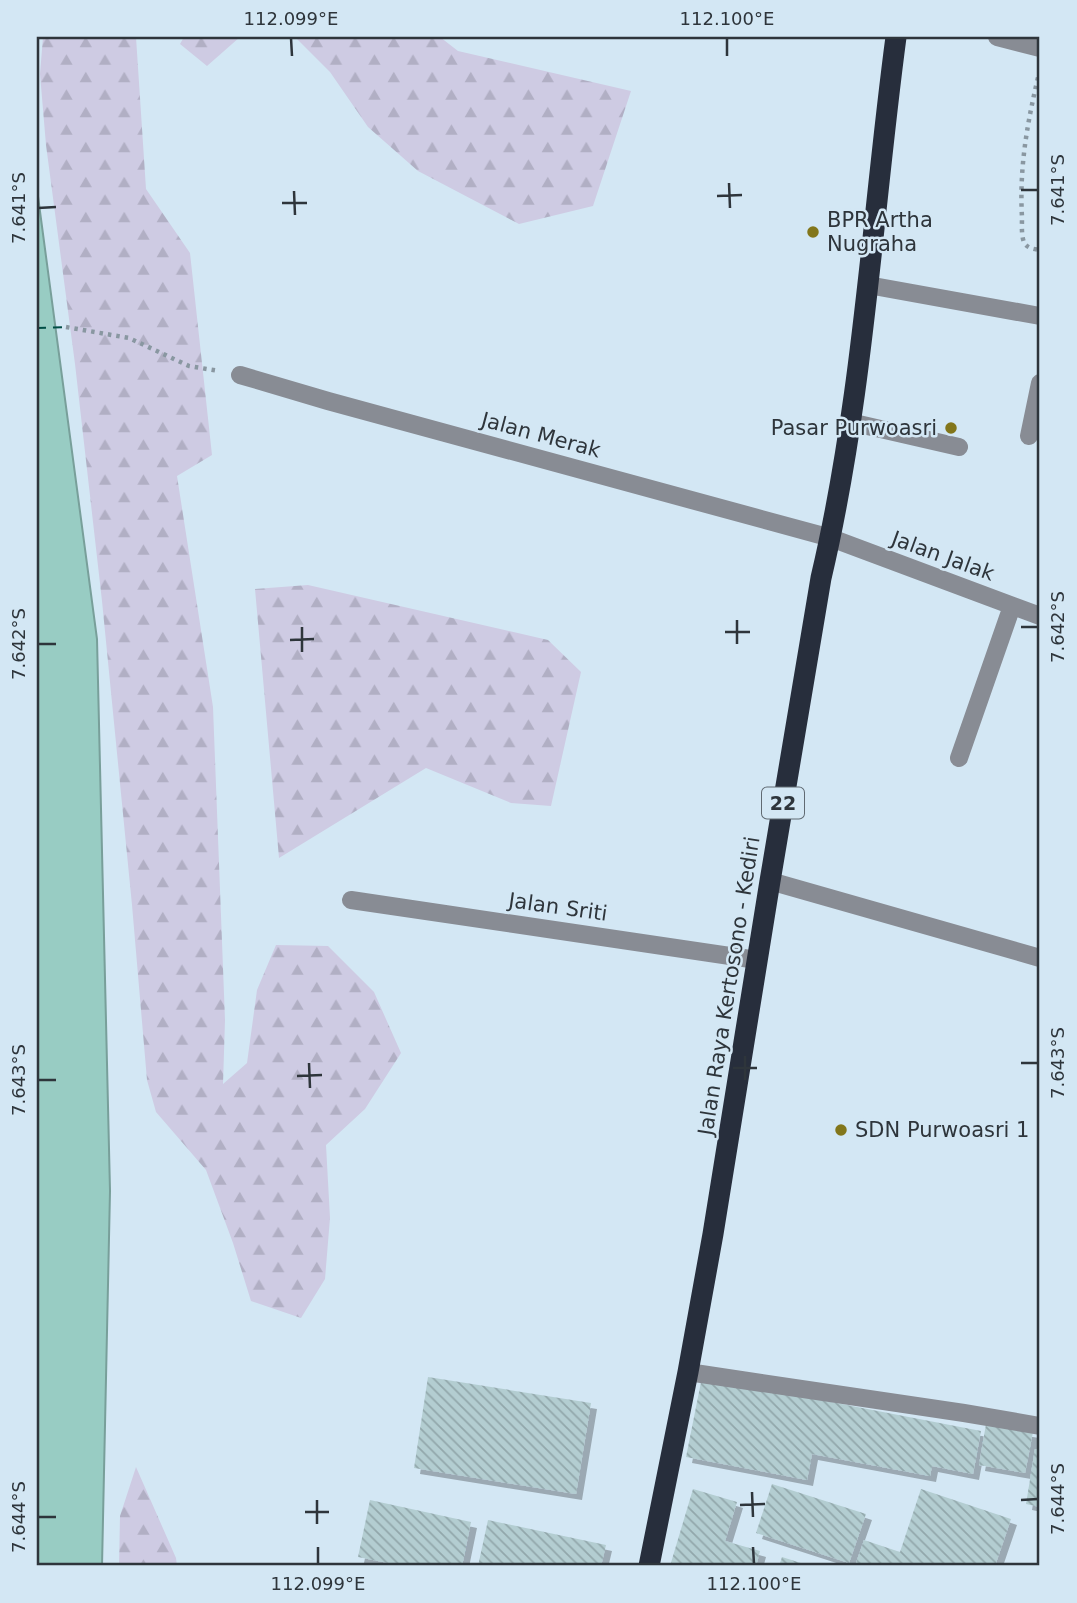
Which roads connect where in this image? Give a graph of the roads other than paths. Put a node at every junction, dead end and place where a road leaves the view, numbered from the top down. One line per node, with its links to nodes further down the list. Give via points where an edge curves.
1 (896, 37): 4 (highway, Jalan Raya Kertosono - Kediri / 22)
2 (997, 37): 3 (street)
3 (1040, 48)
4 (868, 285): 5 (street); 8 (highway, Jalan Raya Kertosono - Kediri / 22)
5 (1040, 316)
6 (240, 375): 11 (street, Jalan Merak)
7 (1040, 383): 9 (street)
8 (850, 422): 10 (street); 11 (highway, Jalan Raya Kertosono - Kediri / 22)
9 (1029, 436)
10 (959, 447)
11 (831, 538): 12 (street, Jalan Jalak); 15 (highway, Jalan Raya Kertosono - Kediri / 22)
12 (1013, 606): 13 (street, Jalan Jalak); 14 (street)
13 (1040, 616)
14 (958, 758)
15 (770, 881): 17 (street); 18 (highway, Jalan Raya Kertosono - Kediri / 22)
16 (351, 900): 18 (street, Jalan Sriti)
17 (1040, 957)
18 (757, 960): 19 (highway, Jalan Raya Kertosono - Kediri / 22)
19 (688, 1371): 20 (street); 21 (highway, Jalan Raya Kertosono - Kediri / 22)
20 (1040, 1426)
21 (649, 1566)

